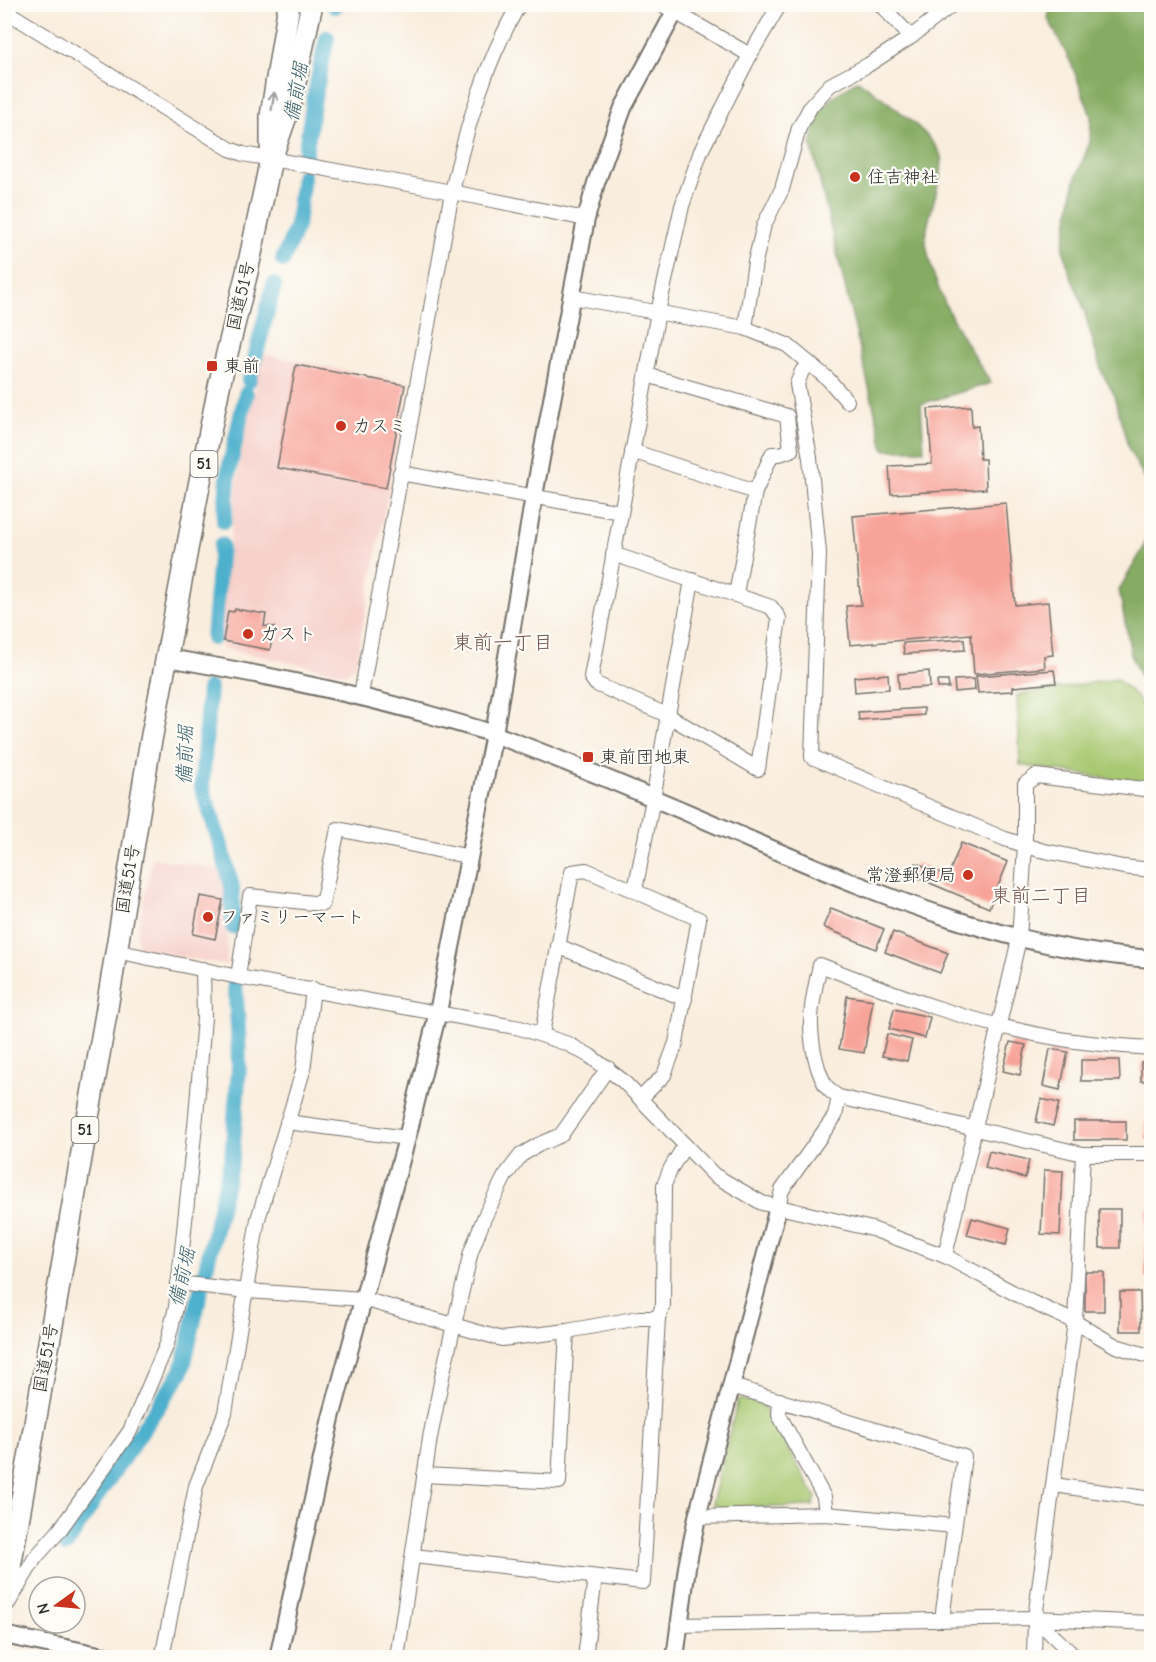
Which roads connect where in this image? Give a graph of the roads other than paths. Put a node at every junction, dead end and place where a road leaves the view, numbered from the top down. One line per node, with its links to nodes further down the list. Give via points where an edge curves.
1 (289, 4): 11 (highway, 国道51号 / 51, one-way to 1, via 271,116)
2 (312, 4): 11 (highway, 国道51号 / 51, via 290,105)
3 (519, 4): 12 (street, via 492,55 466,129)
4 (780, 4): 10 (street)
5 (880, 4): 9 (street)
6 (953, 4): 9 (street)
7 (671, 7): 10 (street); 13 (street, via 623,108)
8 (4, 10): 11 (street, via 230,149)
9 (911, 38): 16 (street, via 830,85 811,106 799,128 782,189 764,225)
10 (750, 55): 15 (street, via 701,151 682,206)
11 (271, 159): 12 (street); 28 (highway, 国道51号 / 51, via 220,382)
12 (452, 192): 13 (street); 21 (street)
13 (586, 219): 14 (street)
14 (572, 297): 15 (street); 23 (street)
15 (658, 312): 16 (street); 18 (street)
16 (744, 328): 17 (street, via 787,345)
17 (809, 363): 19 (street); 34 (street, via 797,384 810,458 819,553 812,757)
18 (646, 375): 20 (street); 22 (street, via 788,416 791,450 772,454)
19 (847, 401)
20 (632, 452): 22 (street); 24 (street)
21 (400, 473): 23 (street); 29 (street)
22 (755, 492): 27 (street)
23 (534, 496): 24 (street); 31 (street)
24 (621, 512): 25 (street)
25 (613, 554): 26 (street); 30 (street, via 591,677 596,684)
26 (692, 580): 27 (street); 30 (street)
27 (736, 594): 30 (street, via 771,607 779,618 758,769)
28 (168, 658): 29 (street); 40 (highway, 国道51号 / 51)
29 (361, 695): 31 (street)
30 (667, 715): 33 (street)
31 (494, 734): 33 (street); 35 (street)
32 (1152, 790): 34 (street, via 1036,776 1025,784)
33 (653, 799): 37 (street); 38 (street, via 922,910)
34 (1025, 845): 36 (street); 38 (street)
35 (470, 857): 43 (street, via 338,829 322,904 250,896); 46 (street)
36 (1152, 870)
37 (635, 890): 39 (street, via 586,870 572,872); 45 (street, via 699,919)
38 (1019, 939): 41 (street, via 1076,951); 47 (street)
39 (558, 946): 45 (street); 48 (street)
40 (116, 951): 42 (street); 79 (highway, 国道51号 / 51)
41 (1152, 959)
42 (203, 969): 43 (street); 61 (street, via 204,1018)
43 (238, 977): 44 (street)
44 (313, 989): 46 (street); 53 (street, via 303,1071)
45 (685, 999): 52 (street, via 676,1043 664,1075)
46 (438, 1012): 48 (street); 55 (street)
47 (999, 1025): 49 (street, via 1056,1038); 51 (street, via 940,1010 820,965 812,999 812,1044 828,1091); 54 (street)
48 (542, 1035): 50 (street, via 567,1044)
49 (1152, 1048)
50 (608, 1068): 52 (street); 66 (street, via 561,1135 521,1155 505,1176 471,1252)
51 (839, 1097): 54 (street); 59 (street, via 835,1116 782,1190)
52 (641, 1098): 56 (street)
53 (287, 1122): 55 (street); 62 (street, via 258,1219)
54 (975, 1128): 57 (street); 60 (street)
55 (407, 1138): 63 (street)
56 (685, 1145): 59 (street, via 714,1175); 64 (street, via 664,1185 663,1305)
57 (1083, 1154): 58 (street); 65 (street)
58 (1152, 1154)
59 (778, 1208): 60 (street, via 872,1229); 69 (street)
60 (945, 1256): 65 (street)
61 (178, 1283): 62 (street); 80 (street, via 167,1344 130,1431 59,1531 35,1558)
62 (247, 1291): 63 (street); 87 (street, via 225,1413 196,1486)
63 (363, 1299): 66 (street); 88 (street, via 325,1440)
64 (658, 1318): 67 (street); 78 (street, via 643,1582)
65 (1075, 1322): 68 (street, via 1116,1346); 72 (street)
66 (453, 1327): 67 (street, via 502,1339); 71 (street)
67 (567, 1331): 71 (street, via 559,1482)
68 (1152, 1357)
69 (732, 1386): 70 (street); 75 (street)
70 (780, 1400): 74 (street, via 779,1415 824,1497); 76 (street, via 964,1457)
71 (424, 1475): 77 (street)
72 (1054, 1485): 73 (street); 81 (street)
73 (1152, 1499)
74 (826, 1514): 75 (street); 76 (street)
75 (697, 1517): 84 (street)
76 (954, 1526): 82 (street)
77 (414, 1556): 78 (street); 89 (street)
78 (595, 1577): 90 (street)
79 (4, 1602)
80 (4, 1609)
81 (1035, 1618): 82 (street); 83 (street); 92 (street); 93 (street)
82 (942, 1619): 84 (street)
83 (1152, 1623)
84 (678, 1625): 91 (street)
85 (4, 1635): 86 (street)
86 (113, 1658)
87 (162, 1658)
88 (278, 1658)
89 (397, 1658)
90 (585, 1658)
91 (675, 1658)
92 (1034, 1658)
93 (1076, 1658)

